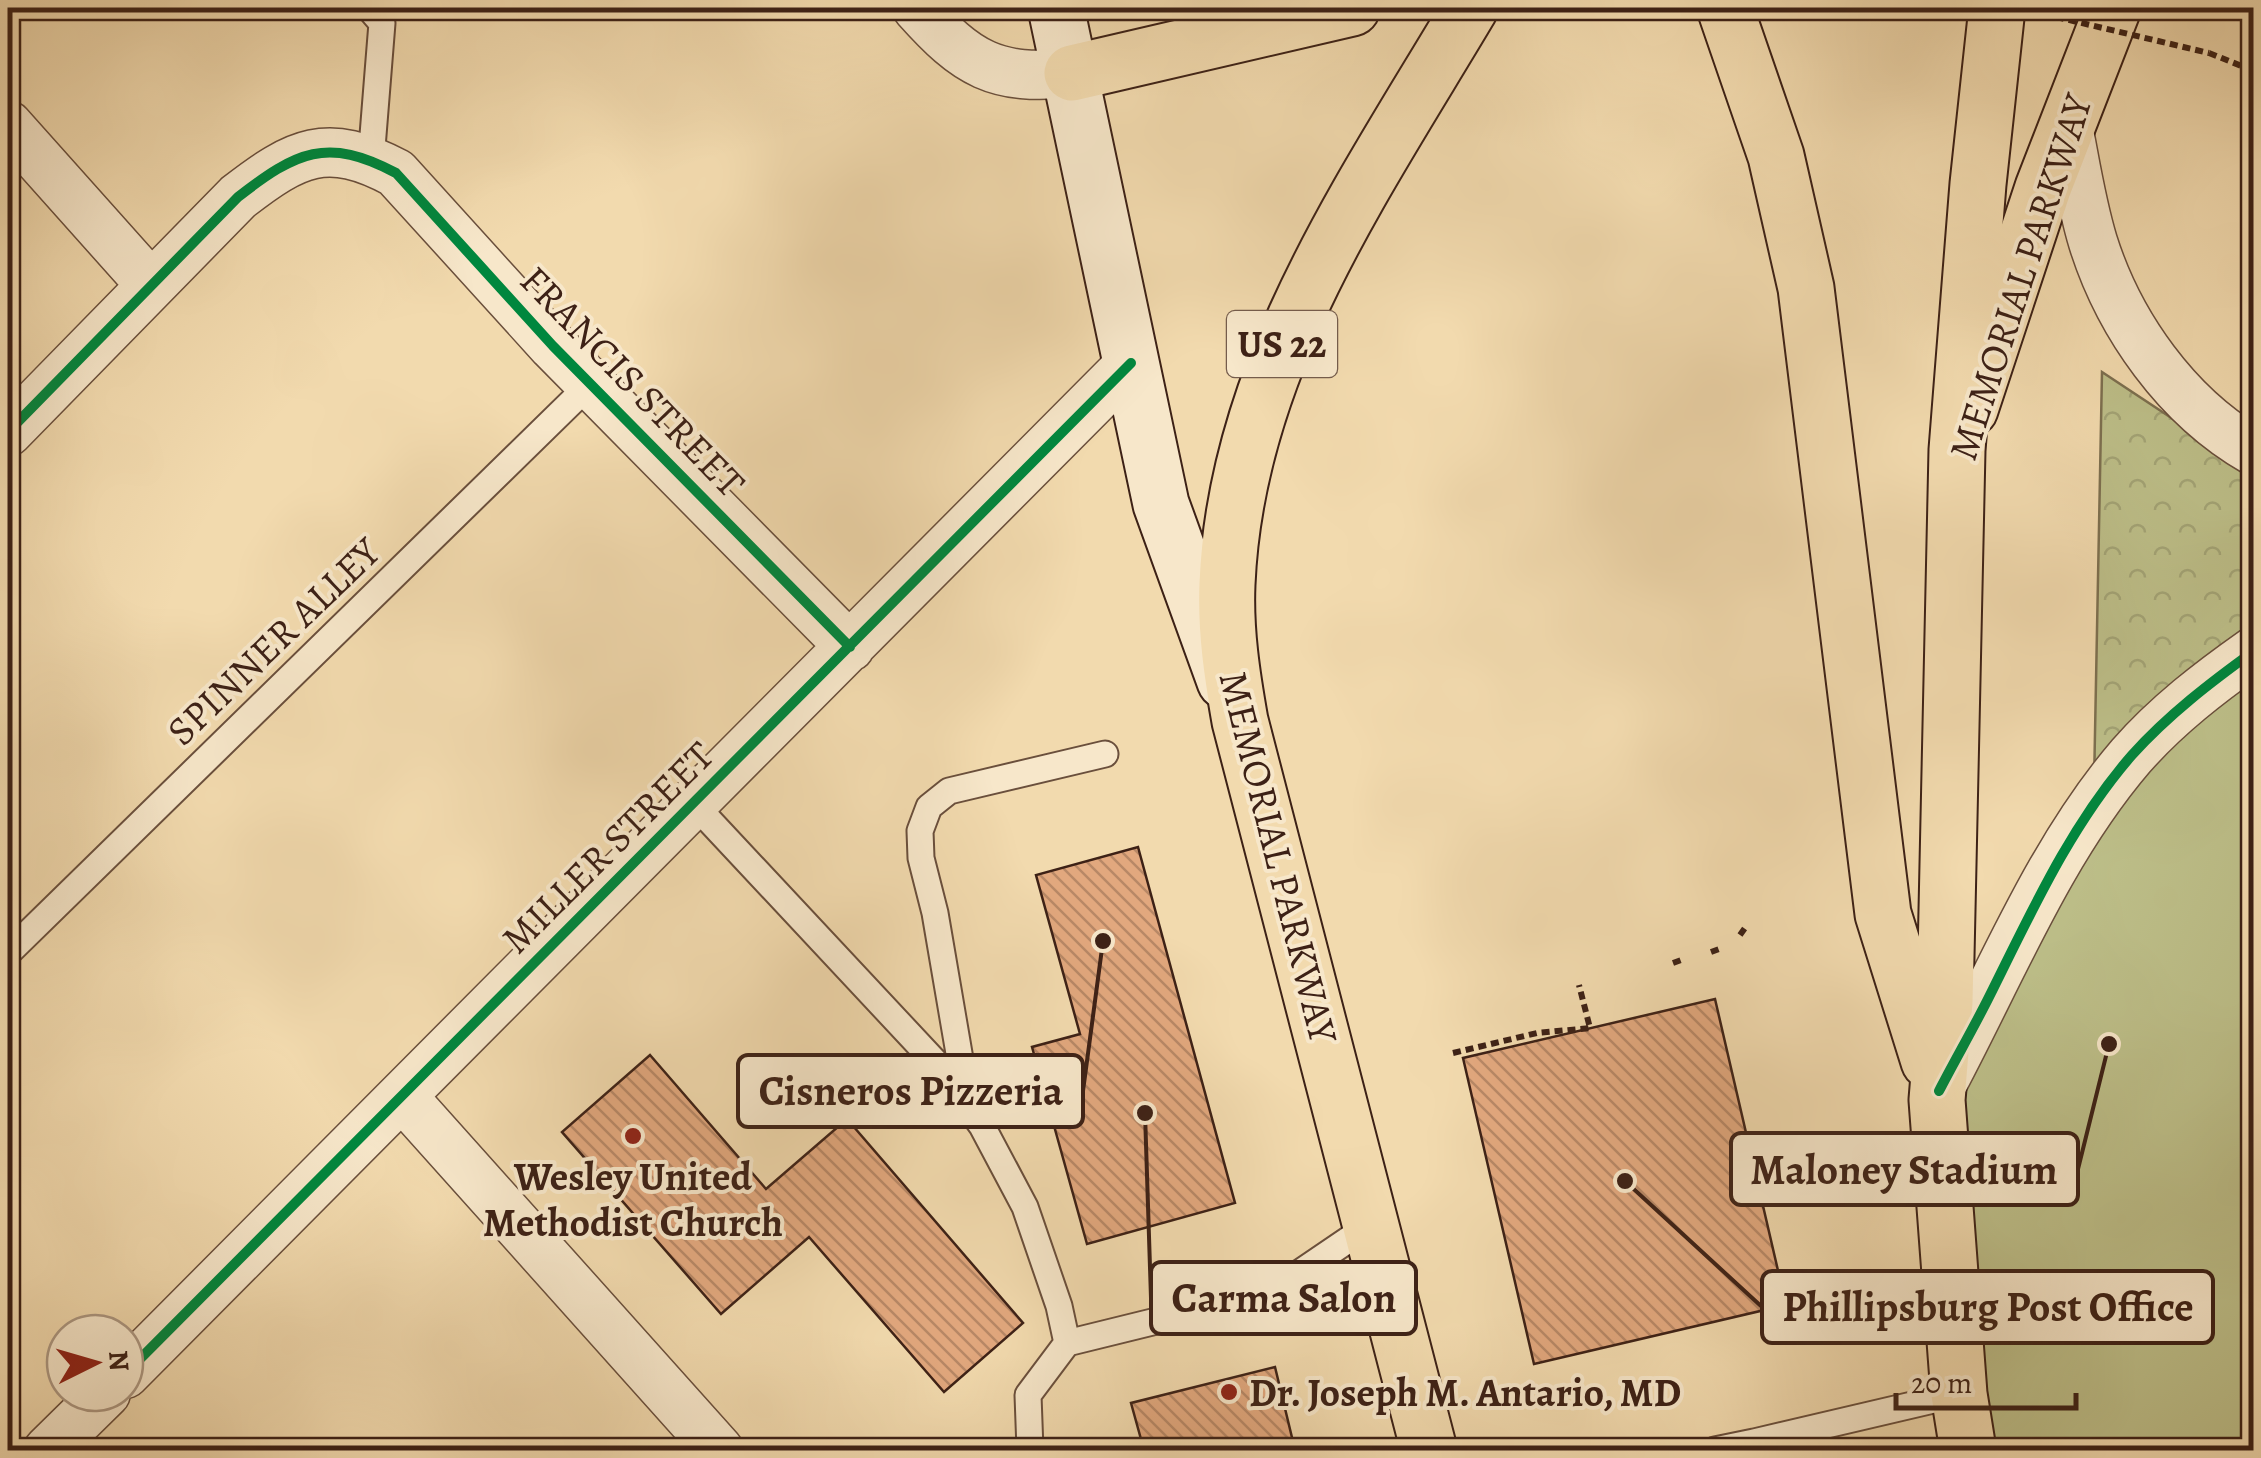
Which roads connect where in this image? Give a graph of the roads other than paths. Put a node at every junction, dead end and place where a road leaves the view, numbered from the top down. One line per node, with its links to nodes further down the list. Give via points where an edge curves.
1 (369, 8): 12 (lane, via 382,23)
2 (917, 8): 9 (street, via 976,62 1017,74)
3 (1056, 8): 9 (street)
4 (1352, 8): 9 (main road)
5 (1470, 8): 21 (main road, MEMORIAL PARKWAY / US 22, via 1323,254 1248,443 1226,588)
6 (1725, 8): 25 (main road, via 1776,156 1800,256 1883,914)
7 (1997, 8): 17 (main road)
8 (2113, 8): 10 (main road, MEMORIAL PARKWAY)
9 (1072, 73): 14 (street)
10 (2067, 121): 17 (main road, MEMORIAL PARKWAY); 18 (street, via 2092,240 2126,317 2177,388)
11 (8, 125): 13 (street)
12 (371, 160): 13 (street, via 343,151 308,154 272,170); 15 (street, FRANCIS STREET, via 396,173)
13 (150, 284): 16 (street)
14 (1132, 363): 19 (street, MILLER STREET); 21 (street, via 1171,539)
15 (590, 384): 19 (street, FRANCIS STREET); 24 (lane, SPINNER ALLEY)
16 (8, 432)
17 (1957, 450): 25 (main road, MEMORIAL PARKWAY)
18 (2254, 452)
19 (850, 647): 23 (street, MILLER STREET)
20 (2254, 651): 25 (street, via 2170,717 2099,798 2030,911)
21 (1240, 721): 28 (main road, MEMORIAL PARKWAY / US 22)
22 (1105, 754): 27 (lane, via 948,791 929,807 920,831 921,858)
23 (693, 803): 26 (street, MILLER STREET); 27 (lane, via 937,1064)
24 (8, 953)
25 (1938, 1091): 31 (main road, MEMORIAL PARKWAY)
26 (402, 1096): 30 (street, MILLER STREET); 35 (street)
27 (968, 1107): 29 (lane, via 1025,1207)
28 (1370, 1225): 29 (lane, via 1270,1293); 37 (main road, MEMORIAL PARKWAY / US 22)
29 (1067, 1343): 36 (lane, via 1028,1395)
30 (145, 1354)
31 (1959, 1394): 33 (lane); 39 (main road, MEMORIAL PARKWAY)
32 (86, 1413): 34 (street)
33 (1755, 1446): 38 (lane)
34 (48, 1450)
35 (719, 1450)
36 (1030, 1450)
37 (1429, 1450)
38 (1715, 1450)
39 (1968, 1450)

